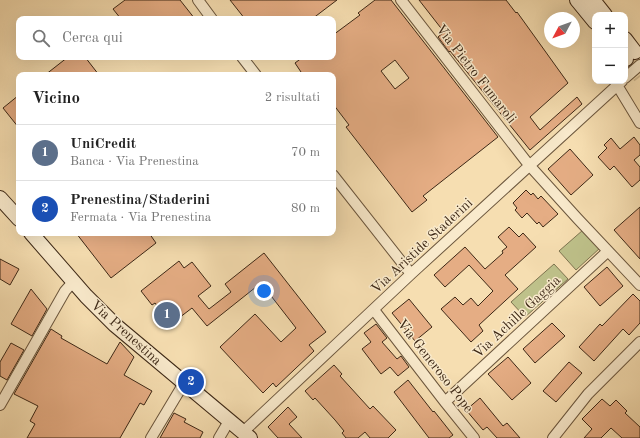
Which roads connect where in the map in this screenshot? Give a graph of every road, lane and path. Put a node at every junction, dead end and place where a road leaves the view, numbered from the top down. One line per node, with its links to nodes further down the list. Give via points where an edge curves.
1 (198, 0): 6 (street)
2 (401, 0): 16 (street, Via Pietro Fumaroli)
3 (577, 0): 7 (street)
4 (593, 0): 5 (street)
5 (603, 12)
6 (210, 16)
7 (592, 18)
8 (628, 48): 9 (street)
9 (632, 59): 11 (street)
10 (244, 60): 12 (street)
11 (628, 70)
12 (254, 72)
13 (618, 84): 16 (street, Via Aristide Staderini)
14 (620, 84): 15 (street)
15 (640, 123)
16 (529, 165): 21 (street, Via Pietro Fumaroli); 22 (street, Via Aristide Staderini)
17 (336, 179): 22 (street)
18 (0, 198): 19 (street)
19 (16, 216)
20 (34, 236): 23 (street, Via Prenestina)
21 (608, 251): 24 (street, Via Pietro Fumaroli); 28 (street, Via Achille Gaggia)
22 (411, 274): 25 (street, Via Aristide Staderini)
23 (74, 282): 27 (street, Via Prenestina, via 115,325); 29 (street, via 65,291)
24 (640, 285)
25 (374, 310): 28 (street, Via Generoso Pope); 31 (street, Via Aristide Staderini)
26 (640, 342): 35 (street, via 588,394)
27 (184, 383): 30 (street, Via Prenestina); 32 (street)
28 (445, 402): 34 (street, Via Generoso Pope)
29 (0, 405)
30 (229, 421): 31 (street, Via Prenestina); 33 (street)
31 (246, 435)
32 (151, 438)
33 (219, 438)
34 (474, 438)
35 (552, 438)

